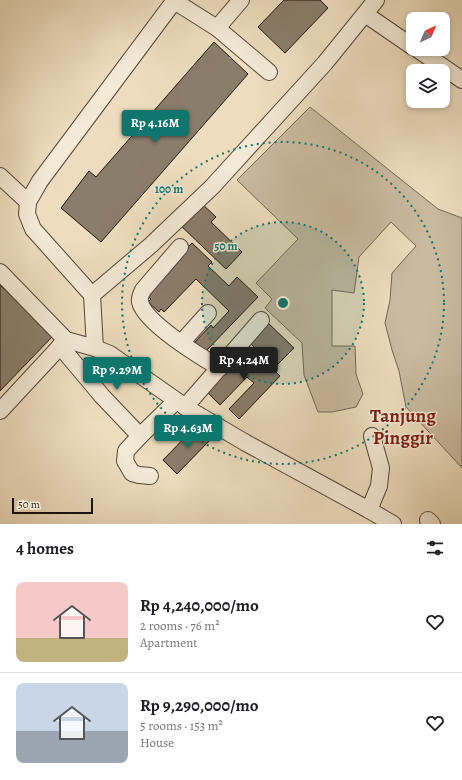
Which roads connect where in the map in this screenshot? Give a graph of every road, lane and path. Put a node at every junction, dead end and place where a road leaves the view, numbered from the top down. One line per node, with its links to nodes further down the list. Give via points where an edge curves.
1 (175, 0): 4 (street); 10 (street, via 40,181)
2 (241, 0): 4 (street)
3 (372, 4): 5 (street); 13 (street, via 325,63 212,187 151,245)
4 (218, 28): 7 (street)
5 (406, 39)
6 (427, 56): 8 (street)
7 (269, 72)
8 (462, 80)
9 (0, 176): 10 (street)
10 (28, 202): 13 (street, via 27,214 34,229)
11 (180, 247): 17 (street, via 143,290 140,301 154,322)
12 (0, 272): 16 (street)
13 (92, 295): 18 (street)
14 (208, 313): 17 (street)
15 (261, 320): 19 (street)
16 (63, 343): 18 (street); 21 (street); 22 (street, via 102,396)
17 (181, 343): 19 (street)
18 (95, 348): 20 (street, via 110,354)
19 (220, 368): 20 (street)
20 (181, 404): 22 (street); 25 (street, via 246,443)
21 (0, 411)
22 (140, 436): 24 (street, via 126,451 125,461 132,473)
23 (372, 436): 25 (street, via 381,468 379,486)
24 (150, 476)
25 (369, 510): 26 (street)
26 (393, 524)

